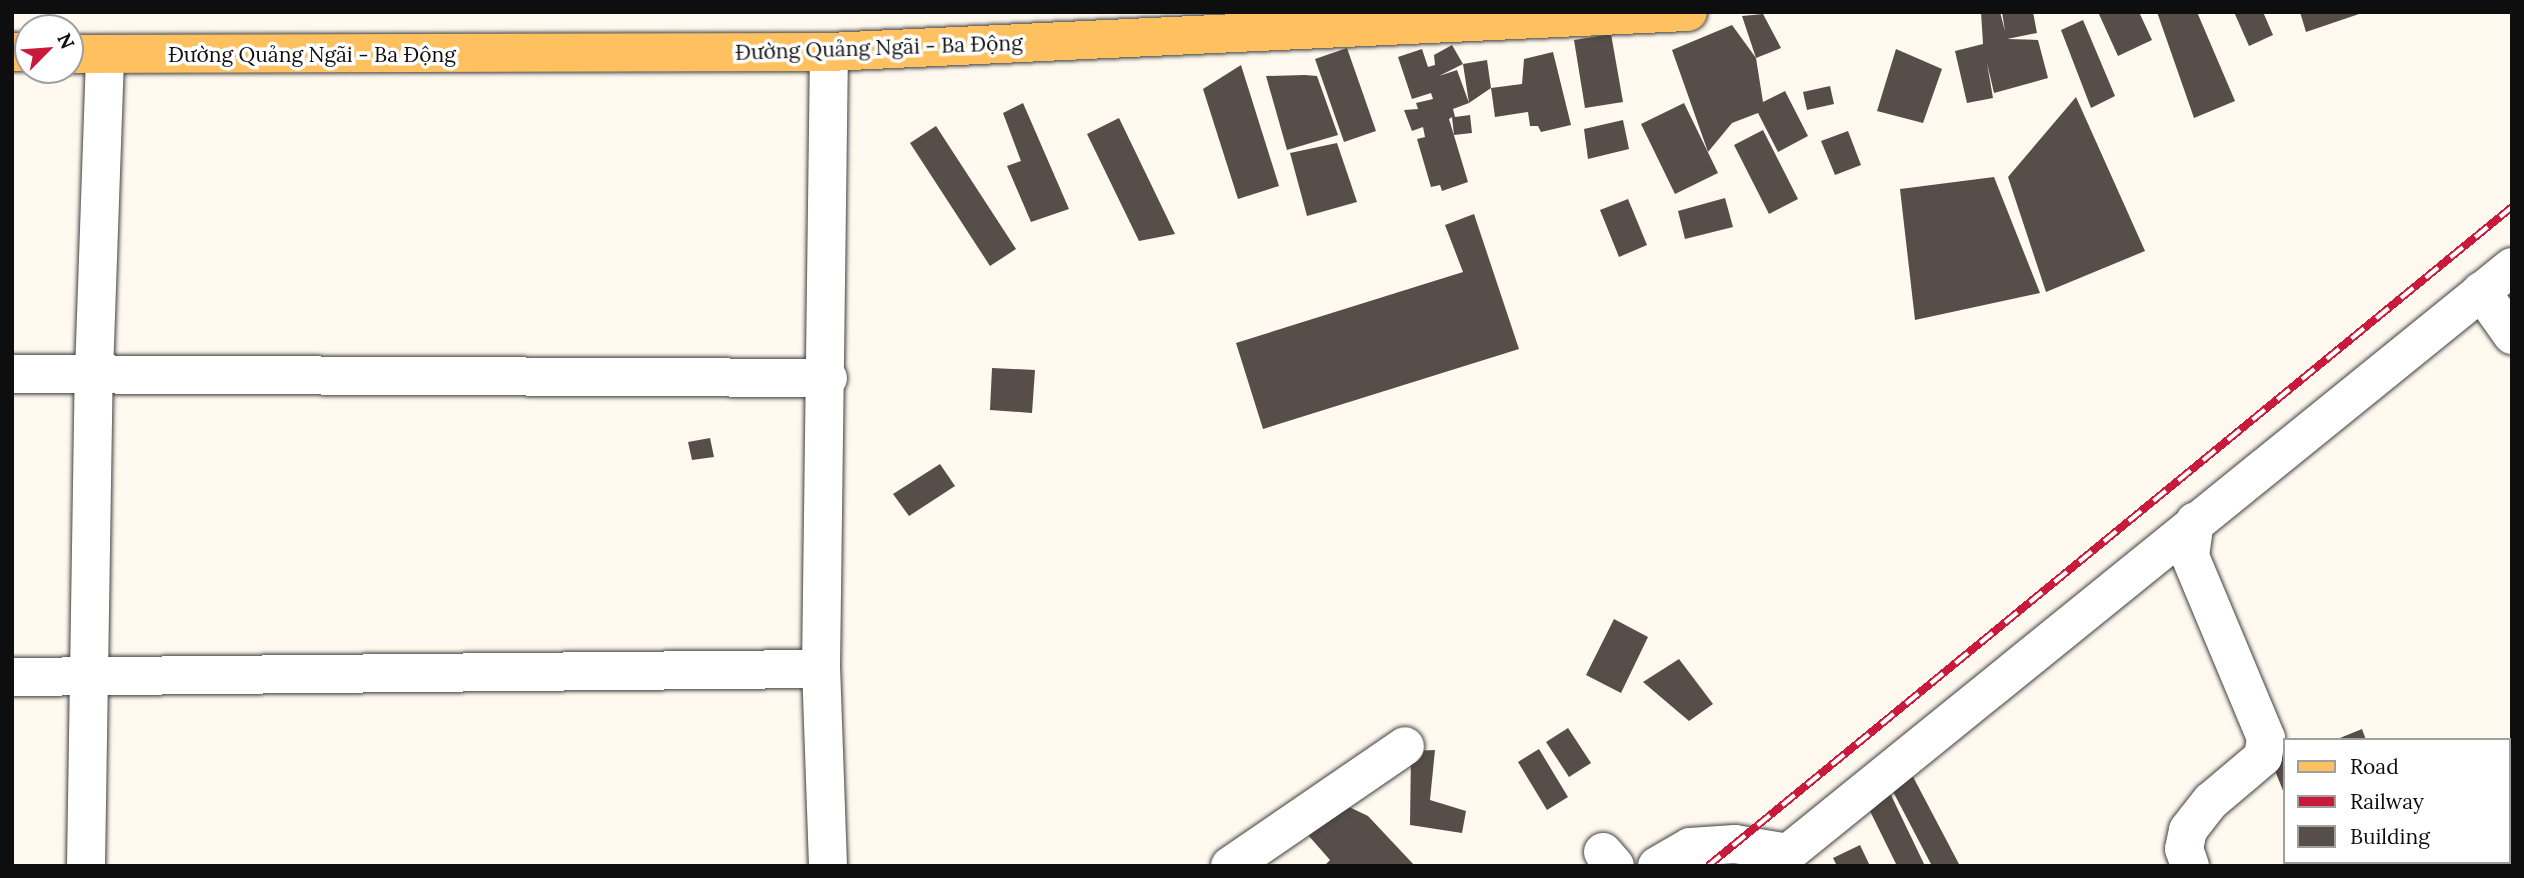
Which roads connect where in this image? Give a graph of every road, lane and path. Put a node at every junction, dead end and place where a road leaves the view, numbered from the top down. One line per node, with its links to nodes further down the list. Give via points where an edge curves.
1 (1688, 12): 2 (main road, Đường Quảng Ngãi - Ba Động)
2 (830, 52): 3 (main road, Đường Quảng Ngãi - Ba Động); 9 (street)
3 (88, 55): 7 (street)
4 (2512, 267): 5 (street)
5 (2482, 291): 6 (street); 10 (street)
6 (2512, 335)
7 (94, 373): 8 (street); 9 (street); 13 (street)
8 (12, 374)
9 (828, 379): 11 (street)
10 (2196, 522): 15 (street); 20 (street, via 2190,556 2266,737 2263,757 2211,801 2188,830 2184,849)
11 (821, 669): 13 (street); 17 (street)
12 (12, 677): 13 (street)
13 (92, 677): 16 (street)
14 (1405, 746): 18 (street)
15 (1780, 860): 19 (street, via 1735,844 1690,847)
16 (86, 866)
17 (828, 866)
18 (1230, 866)
19 (1657, 866)
20 (2190, 866)

